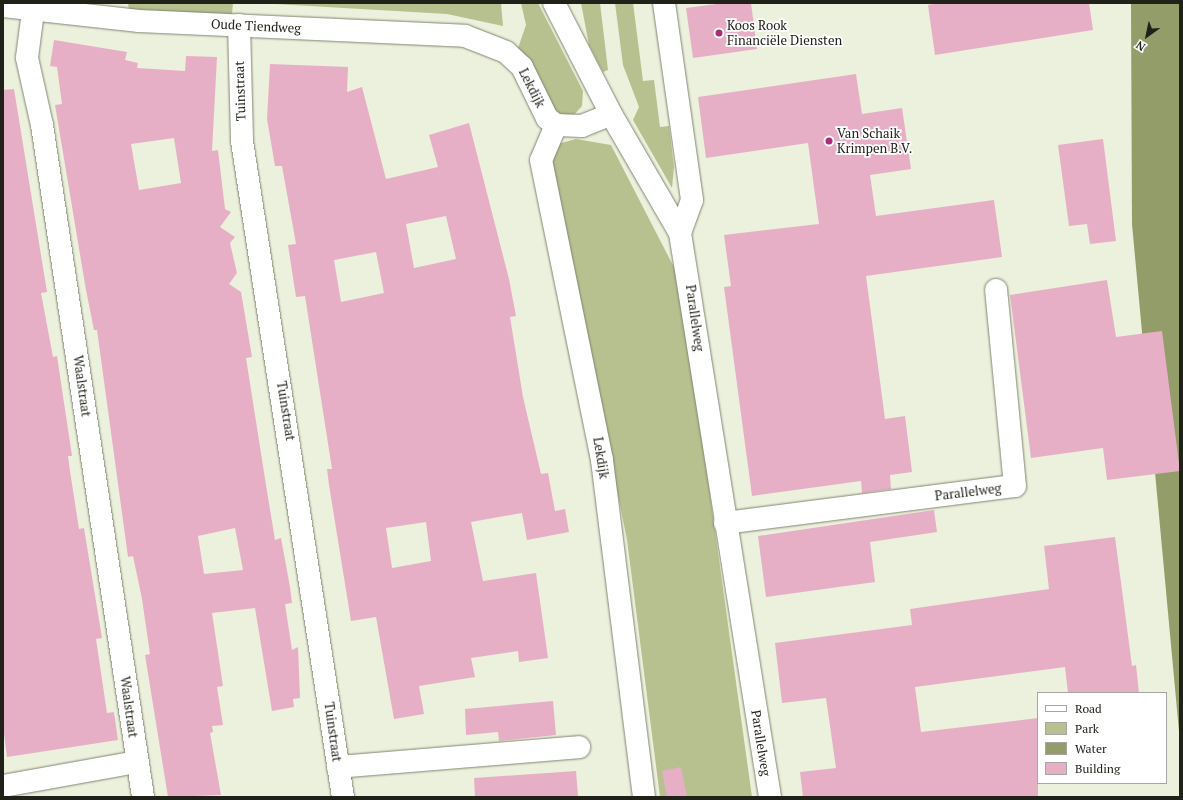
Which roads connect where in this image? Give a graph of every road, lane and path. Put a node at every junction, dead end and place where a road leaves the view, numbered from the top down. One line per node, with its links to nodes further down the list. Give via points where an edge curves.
1 (664, 3): 9 (street, Parallelweg, via 692,200)
2 (555, 4): 7 (street, Parallelweg)
3 (3, 6): 4 (street, Oude Tiendweg)
4 (33, 11): 5 (street, Oude Tiendweg, via 139,21); 13 (street, Waalstraat, via 27,58 42,125)
5 (239, 24): 6 (street, Oude Tiendweg, via 465,36); 14 (street, Tuinstraat, via 242,141)
6 (506, 52): 8 (street, Lekdijk, via 522,67 547,118)
7 (611, 114): 8 (street, via 582,126); 9 (street, Parallelweg)
8 (556, 126): 18 (street, Lekdijk, via 541,160 602,460)
9 (680, 233): 11 (street, Parallelweg)
10 (996, 290): 11 (street, Parallelweg, via 1015,486)
11 (725, 523): 19 (street, Parallelweg)
12 (579, 747): 14 (street)
13 (137, 762): 15 (street); 16 (street, Waalstraat)
14 (338, 767): 17 (street, Tuinstraat)
15 (3, 786)
16 (143, 797)
17 (343, 797)
18 (644, 797)
19 (770, 797)

